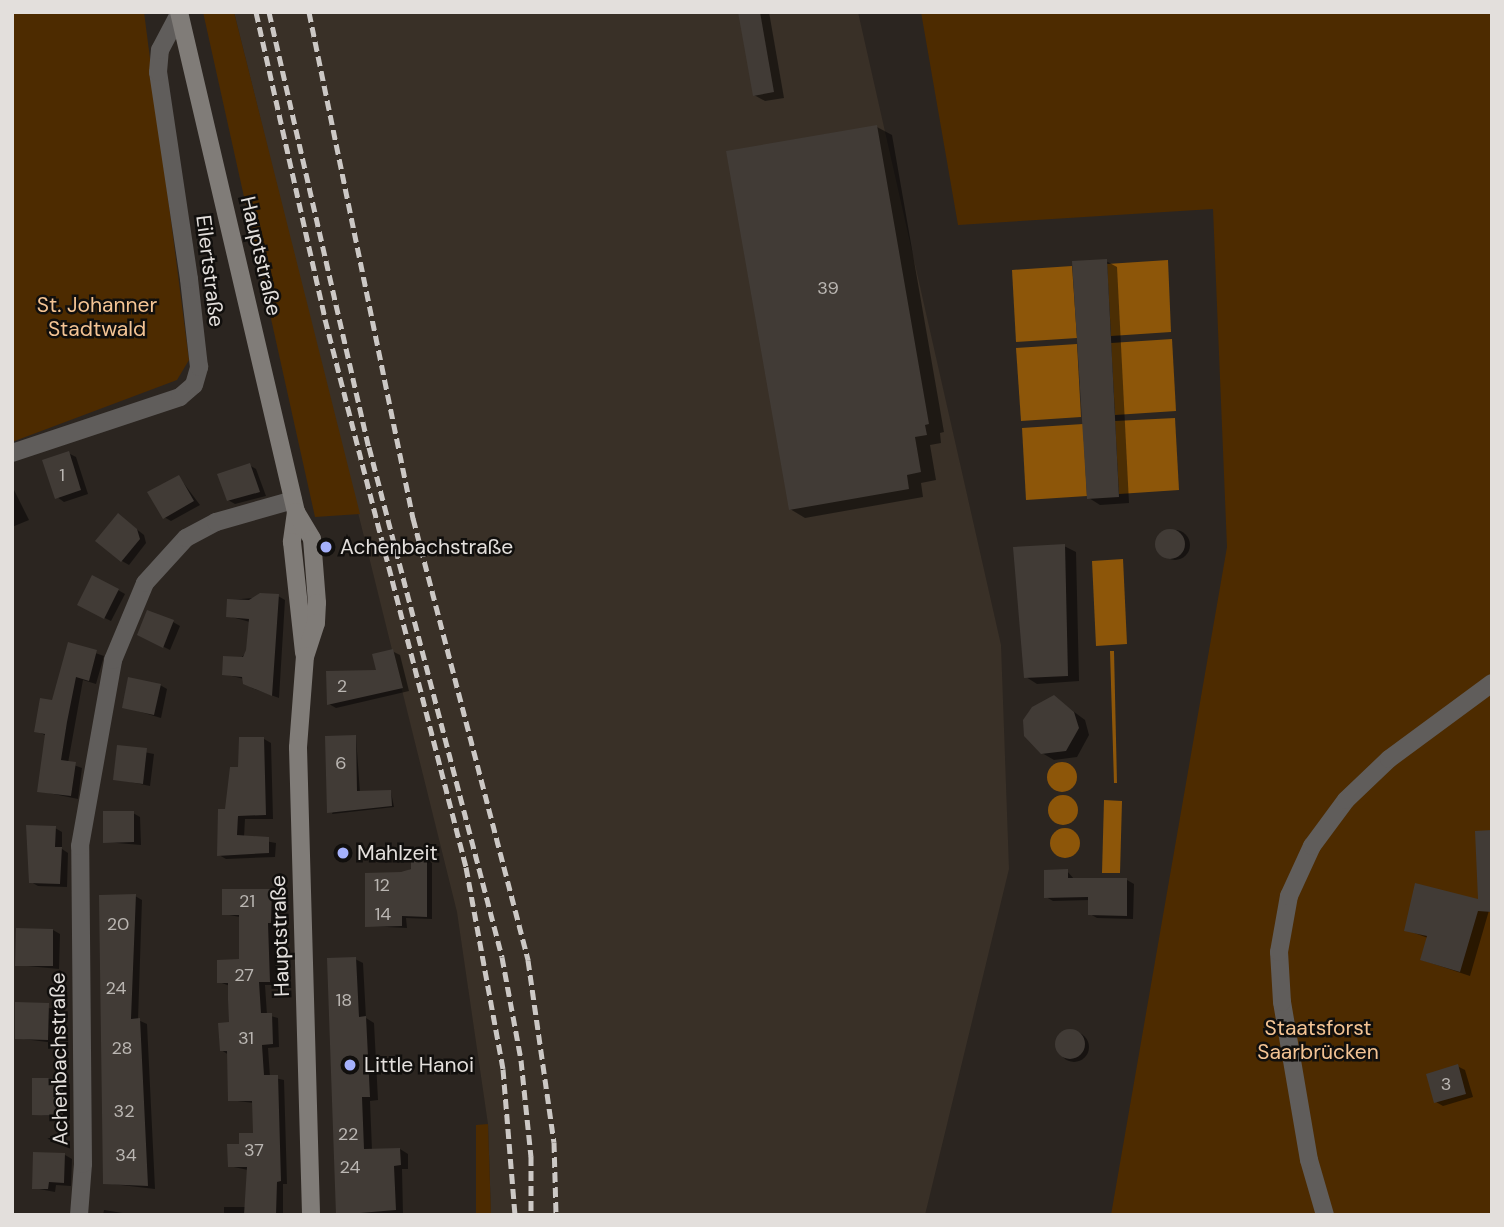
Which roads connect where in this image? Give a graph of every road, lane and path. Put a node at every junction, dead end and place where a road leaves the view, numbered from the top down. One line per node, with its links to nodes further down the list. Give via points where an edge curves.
1 (179, 13): 2 (street, Eilertstraße, via 160,50 159,72 190,279 199,367 194,385 180,397); 3 (main road, Hauptstraße)
2 (12, 453)
3 (295, 506): 5 (street, Achenbachstraße, via 216,522 186,538 145,583 113,660 80,846 83,1164); 6 (main road, Hauptstraße, via 292,542 305,656 299,748)
4 (1492, 683): 7 (street, via 1389,759 1346,800 1312,846 1289,896 1279,952 1282,1002 1309,1160)
5 (79, 1215)
6 (311, 1215)
7 (1325, 1215)

